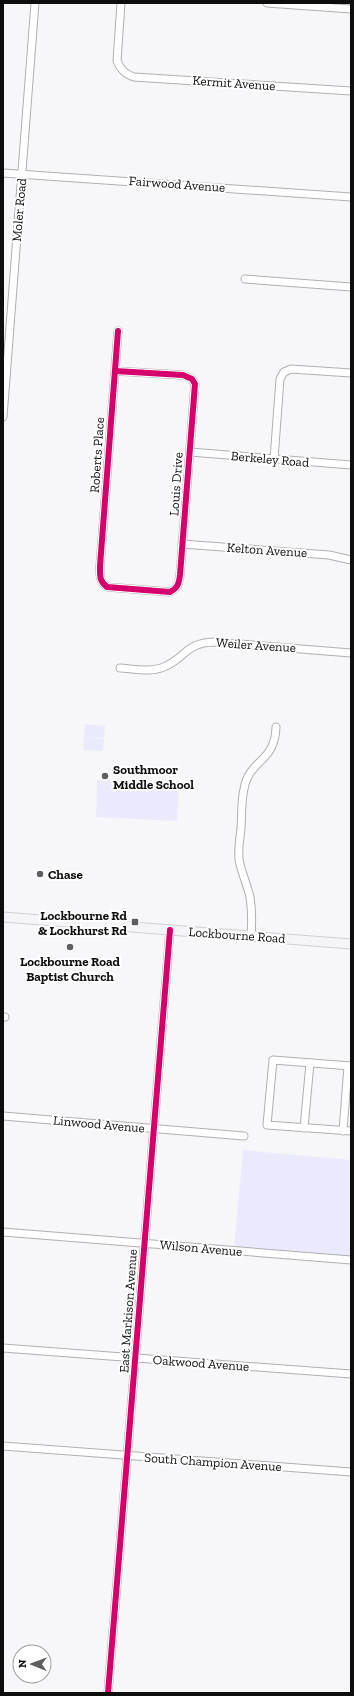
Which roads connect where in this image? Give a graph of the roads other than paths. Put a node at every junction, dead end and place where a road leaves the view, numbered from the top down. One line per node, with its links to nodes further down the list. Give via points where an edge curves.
1 (34, 3): 7 (street, Moler Road)
2 (120, 3): 5 (street, Kermit Avenue, via 116,53 120,68 126,74 134,77)
3 (267, 3): 4 (street)
4 (351, 9)
5 (351, 91)
6 (3, 173): 7 (street, Fairwood Avenue)
7 (22, 174): 8 (street, Fairwood Avenue); 12 (street, Moler Road)
8 (351, 197)
9 (245, 279): 10 (street)
10 (351, 287)
11 (3, 305): 12 (street)
12 (11, 306): 16 (street, Moler Road)
13 (118, 331): 14 (street, Roberts Place)
14 (115, 371): 17 (street, Louis Drive, via 183,375 192,379 195,384); 22 (street, Roberts Place, via 101,581 107,587 114,588 162,592)
15 (351, 373): 18 (street, via 291,369 284,372 280,379)
16 (3, 417)
17 (190, 452): 18 (street, Berkeley Road); 20 (street, Louis Drive)
18 (274, 459): 19 (street, Berkeley Road)
19 (351, 466)
20 (182, 544): 21 (street, Kelton Avenue, via 329,555); 22 (street, Louis Drive, via 179,583)
21 (351, 560)
22 (176, 589)
23 (351, 653): 24 (street, Weiler Avenue, via 204,642 187,650 165,667 147,670)
24 (120, 668)
25 (276, 727): 28 (street, via 272,748 249,772 244,790 239,852 250,896)
26 (3, 917): 27 (main road, Lockbourne Road)
27 (170, 930): 28 (main road, Lockbourne Road); 34 (street, East Markison Avenue)
28 (251, 936): 29 (main road, Lockbourne Road)
29 (351, 944)
30 (310, 1063): 31 (street); 33 (street); 33 (street, via 273,1060 267,1125)
31 (350, 1066): 35 (street)
32 (3, 1116): 34 (street, Linwood Avenue)
33 (304, 1128): 35 (street)
34 (154, 1129): 37 (street, Linwood Avenue); 39 (street, East Markison Avenue)
35 (343, 1131): 36 (street)
36 (351, 1131)
37 (244, 1136)
38 (3, 1232): 39 (street, Wilson Avenue)
39 (144, 1244): 40 (street, Wilson Avenue); 42 (street, East Markison Avenue)
40 (351, 1260)
41 (3, 1348): 42 (street, Oakwood Avenue)
42 (136, 1359): 43 (street, Oakwood Avenue); 45 (street, East Markison Avenue)
43 (351, 1374)
44 (3, 1446): 45 (street, South Champion Avenue)
45 (127, 1455): 46 (street, South Champion Avenue); 47 (street, East Markison Avenue)
46 (351, 1472)
47 (108, 1693)

